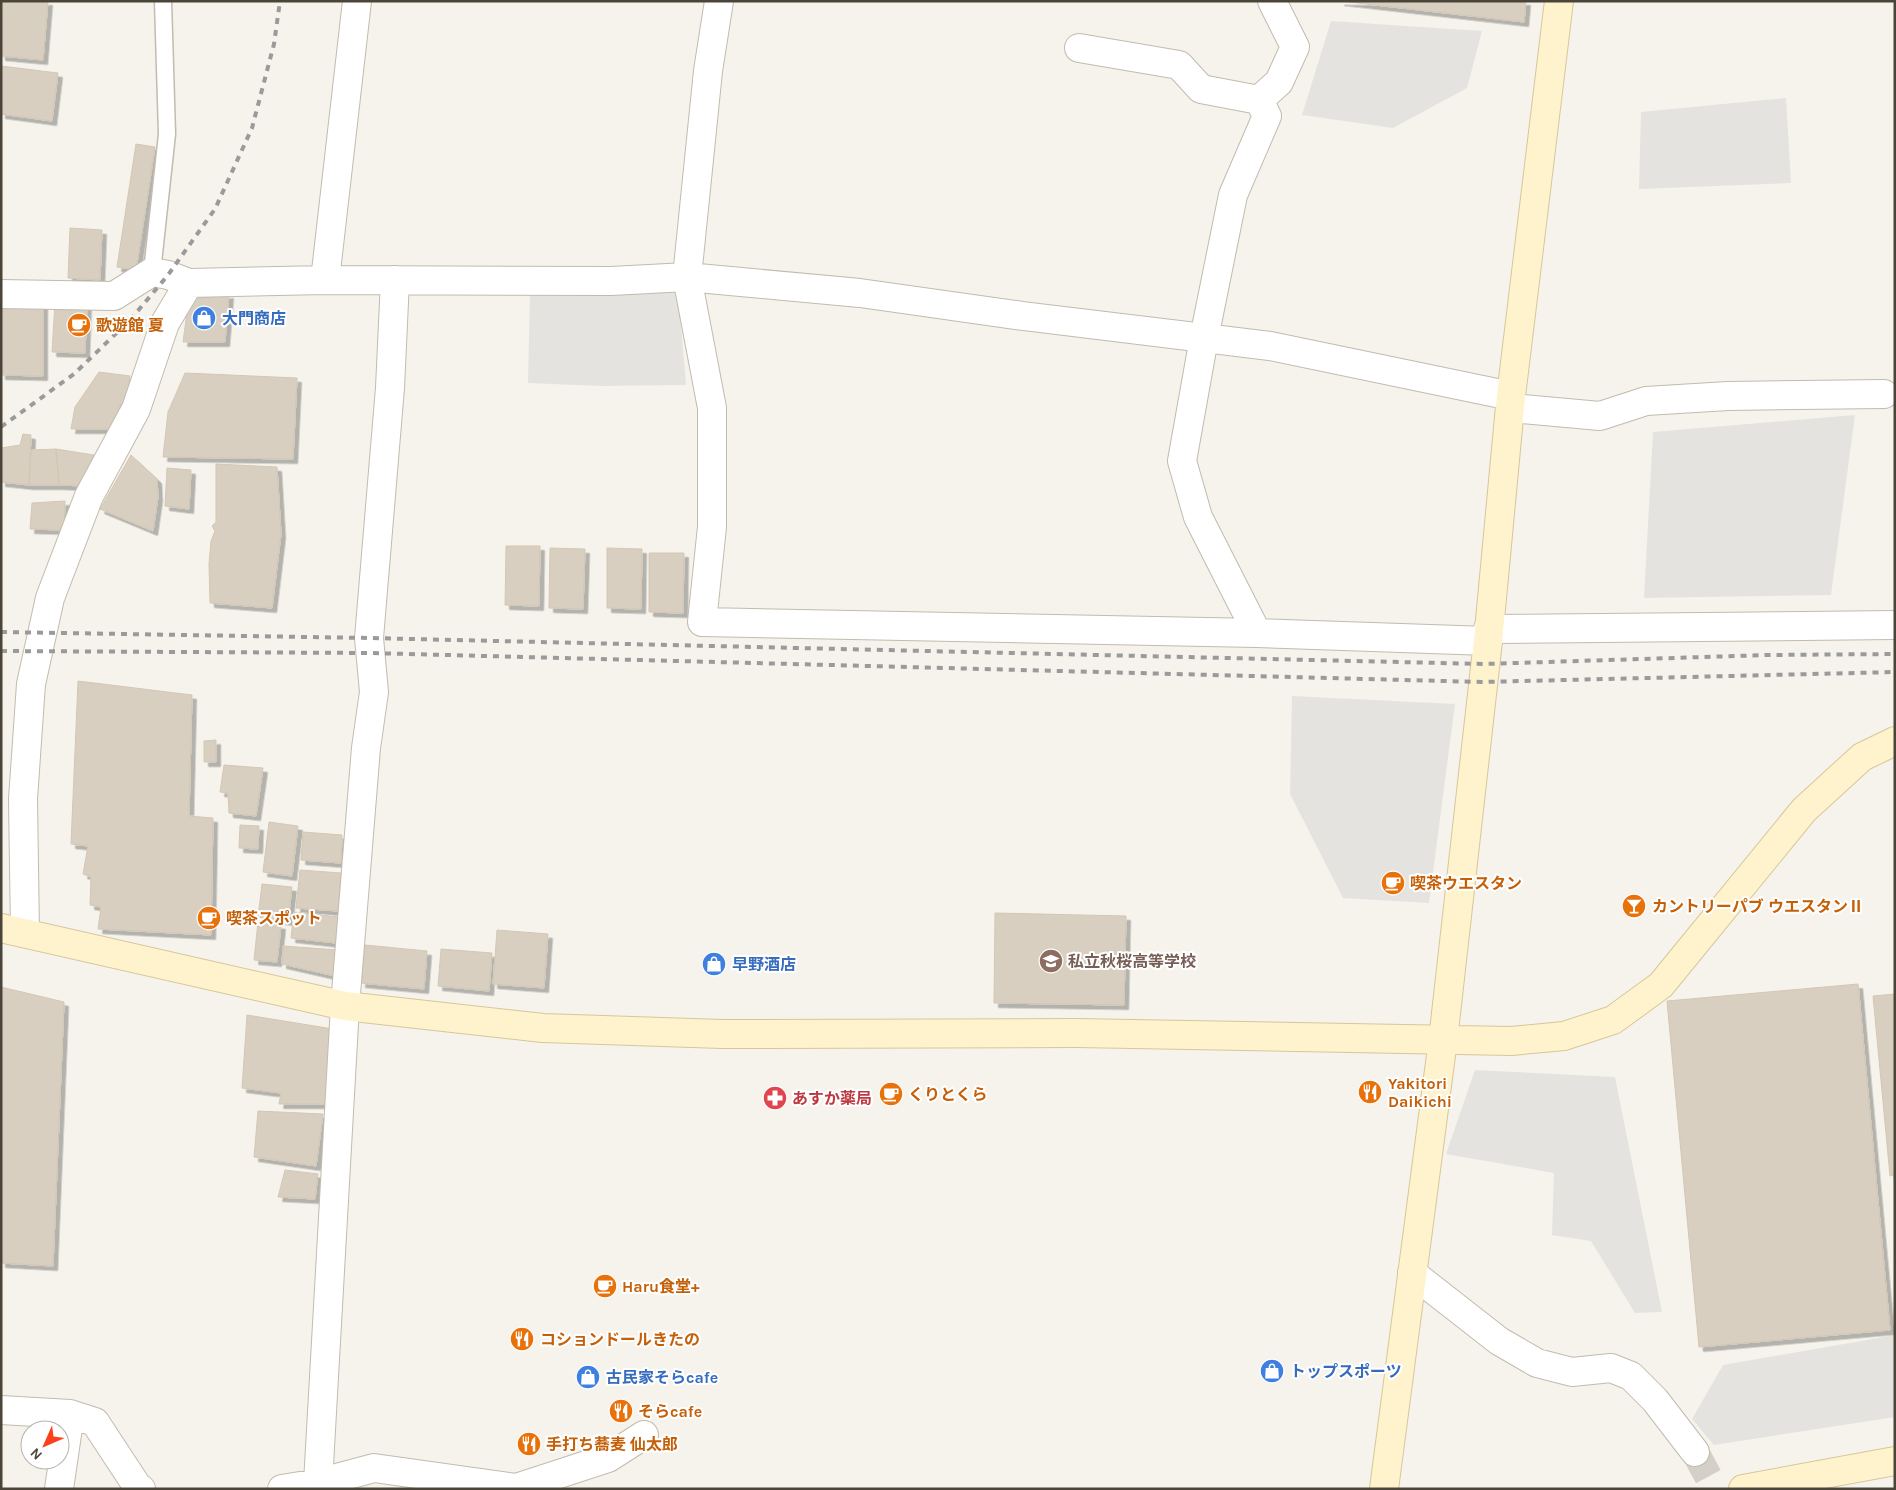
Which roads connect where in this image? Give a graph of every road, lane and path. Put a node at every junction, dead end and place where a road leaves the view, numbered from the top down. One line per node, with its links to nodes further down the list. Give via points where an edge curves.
1 (163, 1): 8 (lane, via 167,134)
2 (358, 1): 10 (street)
3 (720, 1): 9 (street, via 708,72)
4 (1272, 1): 7 (street, via 1295,48 1279,82)
5 (1558, 1): 16 (street)
6 (1079, 48): 7 (street, via 1179,66 1201,90)
7 (1259, 100): 14 (street, via 1267,116 1233,195)
8 (152, 272): 12 (street); 13 (street, via 114,296)
9 (687, 277): 11 (street, via 611,281); 14 (street, via 860,293); 18 (street, via 712,408 712,527 702,622)
10 (325, 280): 11 (street); 12 (street)
11 (395, 280): 22 (street, via 390,388 369,638 374,692 366,748)
12 (189, 283): 21 (street, via 165,323 136,409 89,496 50,598 30,693)
13 (1, 294)
14 (1204, 338): 16 (street, via 1270,346); 18 (street, via 1182,461 1198,517)
15 (1884, 394): 16 (street, via 1728,396 1646,401 1600,416)
16 (1511, 402): 19 (street)
17 (1895, 625): 19 (street)
18 (1257, 633): 19 (street)
19 (1488, 635): 23 (street)
20 (1895, 741): 23 (street, via 1862,757 1804,810 1661,985 1613,1020 1564,1036 1510,1041)
21 (13, 930): 22 (street)
22 (346, 1006): 23 (street, via 543,1028 712,1034 1077,1033); 30 (street)
23 (1443, 1040): 24 (street)
24 (1412, 1273): 28 (street, via 1499,1341 1537,1363 1572,1372 1611,1368 1631,1376 1655,1400); 35 (street)
25 (1, 1410): 26 (street)
26 (70, 1414): 32 (street); 33 (street, via 95,1422)
27 (644, 1435): 31 (street, via 608,1458)
28 (1695, 1452)
29 (1895, 1461): 36 (street)
30 (318, 1482): 31 (street, via 374,1468); 34 (street)
31 (516, 1488)
32 (59, 1489)
33 (141, 1489)
34 (282, 1489)
35 (1384, 1489)
36 (1743, 1489)

